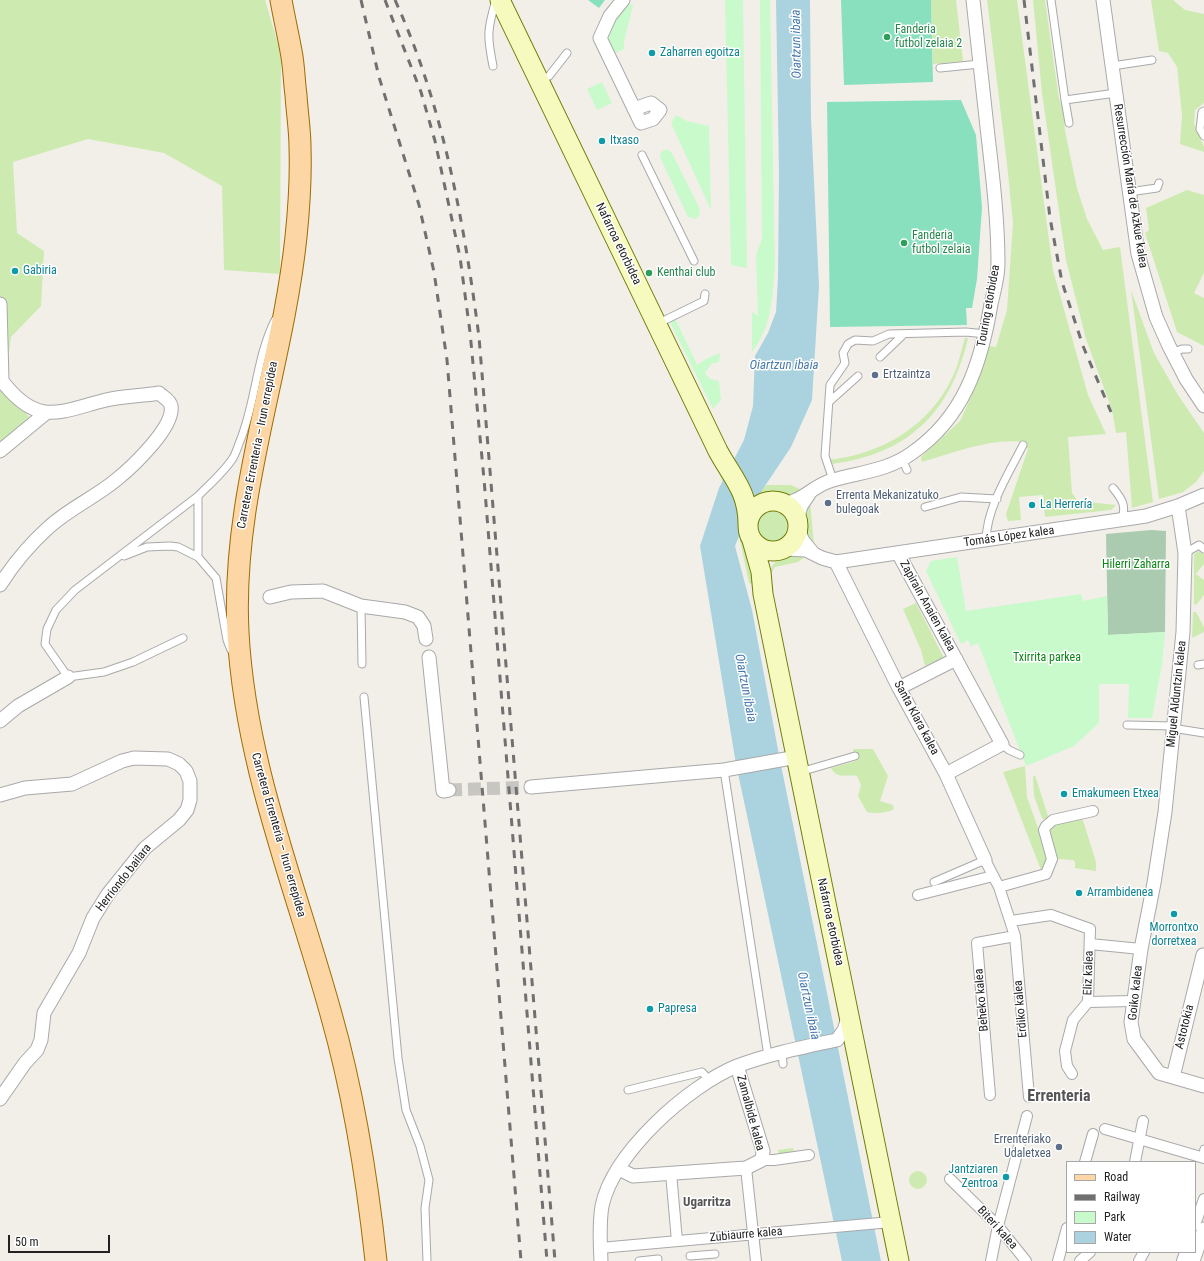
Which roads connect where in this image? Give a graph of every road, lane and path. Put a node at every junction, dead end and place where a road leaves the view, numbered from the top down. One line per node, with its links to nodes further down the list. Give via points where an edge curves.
1 (281, 0): 26 (main road, Carretera Errenteria – Irun errepidea, via 292,53 300,148 296,238)
2 (496, 0): 11 (lane, via 488,24 487,38)
3 (500, 0): 14 (main road, Nafarroa etorbidea)
4 (623, 0): 17 (street, via 610,16 600,38)
5 (973, 0): 10 (street, Touring etorbidea)
6 (1051, 0): 16 (lane)
7 (1103, 0): 12 (street, Resurrección María de Azkue kalea)
8 (567, 53): 14 (lane, via 549,76)
9 (1152, 60): 12 (lane)
10 (980, 64): 13 (lane); 30 (street, Touring etorbidea, via 995,197 998,266)
11 (493, 66)
12 (1112, 66): 15 (street, Resurrección María de Azkue kalea)
13 (940, 68)
14 (540, 82): 28 (main road, Nafarroa etorbidea)
15 (1116, 93): 16 (lane); 23 (street, Resurrección María de Azkue kalea)
16 (1065, 100): 19 (lane)
17 (634, 109)
18 (1204, 111): 20 (lane, via 1200,129)
19 (1068, 123)
20 (1204, 136)
21 (642, 155): 24 (lane)
22 (1159, 183): 23 (lane, via 1157,188)
23 (1129, 192): 32 (street, Resurrección María de Azkue kalea, via 1138,254 1156,317)
24 (694, 261)
25 (705, 294): 28 (lane, via 704,301)
26 (286, 297): 46 (lane, via 266,337 245,430 233,457); 72 (main road, Carretera Errenteria – Irun errepidea, via 243,521 238,582)
27 (0, 304): 35 (street)
28 (656, 324): 42 (main road, Nafarroa etorbidea, via 718,451)
29 (904, 334): 30 (lane); 33 (lane); 36 (lane, via 889,334 873,341 855,340 848,344 843,353 845,363 830,385)
30 (986, 334): 41 (street, Touring etorbidea, via 973,379 949,419 905,465)
31 (1188, 349): 32 (lane)
32 (1172, 353): 37 (street, Resurrección María de Azkue kalea)
33 (880, 357)
34 (858, 376): 36 (lane)
35 (1, 381): 38 (street, via 27,405)
36 (829, 402): 41 (lane, via 825,456)
37 (1204, 406)
38 (46, 413): 40 (street); 64 (street, via 73,410 107,400 159,393 171,406 170,415 158,438 117,480 72,508 48,528 13,564)
39 (1023, 445): 47 (lane)
40 (0, 451)
41 (833, 480): 44 (street, Touring etorbidea)
42 (740, 486): 48 (main road, Nafarroa etorbidea, via 754,496); 53 (main road, Nafarroa etorbidea, via 747,504)
43 (1114, 488): 51 (lane, via 1125,510)
44 (809, 494): 48 (street, Touring etorbidea, via 796,501); 52 (street, Touring etorbidea, via 801,506)
45 (1204, 495): 49 (street, Tomás López kalea)
46 (198, 496): 60 (lane); 61 (lane)
47 (997, 499): 50 (lane, via 961,497); 54 (lane, via 990,513)
48 (776, 503): 52 (main road, via 792,511); 53 (main road, via 757,507 753,512)
49 (1178, 506): 51 (street, Tomás López kalea); 59 (street, Miguel Alduntzin kalea)
50 (925, 507)
51 (1122, 520): 54 (street, Tomás López kalea)
52 (797, 524): 56 (main road, via 792,542); 57 (street, via 803,541)
53 (750, 532): 56 (main road, via 764,550); 63 (main road, Nafarroa etorbidea)
54 (986, 540): 58 (street, Tomás López kalea)
55 (1204, 549): 59 (lane, via 1199,545)
56 (779, 550): 57 (street, Tomás López kalea, via 798,549); 63 (main road, Nafarroa etorbidea, via 766,566)
57 (813, 553): 62 (street, Tomás López kalea)
58 (898, 553): 62 (street, Tomás López kalea); 70 (street, Zapirain Anaien kalea)
59 (1185, 553): 78 (street, Miguel Alduntzin kalea, via 1183,632)
60 (198, 557): 61 (lane, via 178,547 147,547); 72 (lane, via 216,578 227,640)
61 (112, 562): 73 (lane, via 75,590 56,610 47,629 45,644)
62 (836, 562): 74 (street, Santa Klara kalea)
63 (762, 583): 83 (main road, Nafarroa etorbidea)
64 (0, 585)
65 (270, 597): 66 (street, via 291,592 323,591)
66 (361, 606): 68 (street, via 405,612 418,618 424,626); 71 (lane)
67 (183, 638): 73 (lane, via 133,662 104,672)
68 (426, 639)
69 (429, 657): 87 (street, via 443,791)
70 (956, 659): 74 (street, Zapirain Anaien kalea); 80 (street, Zapirain Anaien kalea)
71 (362, 664)
72 (241, 674): 145 (main road, Carretera Errenteria – Irun errepidea, via 257,765 267,804 344,1061 358,1126)
73 (68, 677): 76 (street, via 18,706)
74 (899, 688): 85 (street, Santa Klara kalea)
75 (364, 697): 146 (lane, via 398,1058 406,1110 420,1146 429,1180 425,1208)
76 (0, 721)
77 (1127, 725): 78 (lane)
78 (1172, 727): 79 (lane); 93 (street, Miguel Alduntzin kalea)
79 (1204, 733)
80 (1002, 744): 81 (lane); 85 (street)
81 (1020, 755)
82 (855, 756): 83 (lane)
83 (793, 763): 84 (street); 103 (main road, Nafarroa etorbidea)
84 (728, 770): 86 (street); 105 (lane)
85 (946, 774): 90 (street, Santa Klara kalea)
86 (531, 787)
87 (449, 790)
88 (0, 795): 115 (street, Herriondo bailara, via 25,788 72,784 134,758 168,758 186,771 190,781 187,810 146,848 108,894 93,918 79,953 44,1013 41,1040 37,1050 25,1062)
89 (1093, 811): 94 (street, via 1053,820 1046,826 1044,830 1052,859 1046,874)
90 (985, 860): 91 (street, Santa Klara kalea); 92 (lane)
91 (993, 876): 94 (street, Santa Klara kalea); 95 (street)
92 (934, 882)
93 (1154, 882): 99 (street, Goiko kalea)
94 (999, 887): 96 (street, Santa Klara kalea)
95 (918, 895)
96 (1011, 921): 97 (street, Erdiko kalea); 98 (street, Eliz kalea, via 1051,915 1090,929)
97 (1015, 936): 113 (street, Beheko kalea, via 977,943); 114 (street, Erdiko kalea)
98 (1090, 944): 99 (street); 101 (street, Eliz kalea)
99 (1141, 950): 102 (street, Goiko kalea)
100 (1203, 955): 109 (street, Astotokia)
101 (1088, 1002): 102 (street, Eliz kalea); 108 (street, Eliz kalea, via 1073,1020 1066,1051 1067,1066)
102 (1133, 1002): 109 (street, Goiko kalea, via 1131,1022 1134,1039 1159,1073)
103 (849, 1015): 104 (street); 106 (main road, Nafarroa etorbidea)
104 (837, 1040): 105 (street, via 787,1054); 106 (street)
105 (768, 1056): 107 (street)
106 (858, 1060): 132 (main road, Nafarroa etorbidea)
107 (737, 1066): 110 (street); 123 (street, Zamalbide kalea, via 763,1151)
108 (1072, 1074)
109 (1173, 1076): 111 (street, Goiko kalea)
110 (709, 1080): 112 (lane, via 702,1072); 128 (street, via 682,1099 659,1120 633,1148)
111 (1204, 1086)
112 (628, 1090)
113 (990, 1095)
114 (1029, 1097)
115 (0, 1099)
116 (1027, 1116): 134 (street)
117 (1143, 1121): 120 (street)
118 (1105, 1129): 120 (street)
119 (1093, 1134): 124 (street)
120 (1140, 1139): 122 (street); 125 (street)
121 (809, 1155): 123 (street)
122 (1203, 1156): 126 (street, via 1184,1155)
123 (762, 1160): 127 (street)
124 (1085, 1161)
125 (1135, 1161)
126 (1182, 1161)
127 (746, 1168): 129 (street); 137 (street, Zamalbide kalea)
128 (619, 1169): 129 (street, via 633,1176); 139 (street, via 602,1206)
129 (671, 1173): 138 (street)
130 (950, 1179): 134 (street, Biteri kalea)
131 (1204, 1199): 133 (street)
132 (891, 1222): 137 (street, Zubiaurre kalea); 150 (main road, Nafarroa etorbidea)
133 (1196, 1222)
134 (998, 1226): 151 (street); 152 (street, Biteri kalea)
135 (1204, 1229): 140 (street)
136 (1066, 1232): 153 (street)
137 (754, 1234): 138 (street, Zubiaurre kalea); 149 (street, Zamalbide kalea)
138 (677, 1241): 139 (street, Zubiaurre kalea)
139 (600, 1248): 147 (street)
140 (1196, 1252)
141 (1089, 1253): 154 (street)
142 (715, 1254): 143 (lane)
143 (690, 1256)
144 (658, 1259): 148 (lane)
145 (376, 1261)
146 (427, 1261)
147 (601, 1261)
148 (639, 1261)
149 (756, 1261)
150 (899, 1261)
151 (991, 1261)
152 (1026, 1261)
153 (1058, 1261)
154 (1080, 1261)

